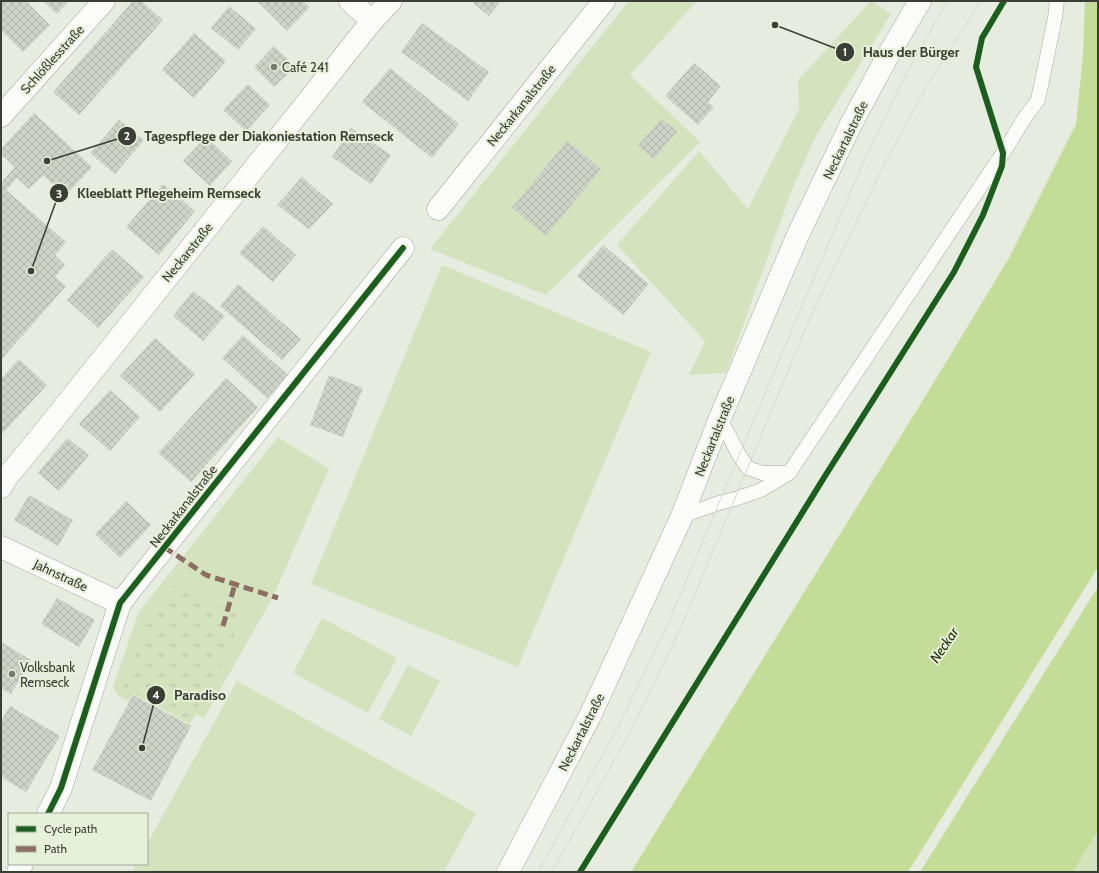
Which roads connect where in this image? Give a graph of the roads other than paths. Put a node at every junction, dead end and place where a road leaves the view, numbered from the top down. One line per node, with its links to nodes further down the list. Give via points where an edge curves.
1 (104, 1): 8 (street, Schlößlesstraße)
2 (350, 1): 7 (street)
3 (391, 1): 7 (street, Neckarstraße)
4 (604, 1): 9 (street, Neckarkanalstraße)
5 (920, 1): 11 (street, Neckartalstraße, via 840,147)
6 (1057, 1): 12 (lane, via 1038,100)
7 (372, 21): 13 (street, Neckarstraße, via 36,442)
8 (1, 116)
9 (438, 209)
10 (403, 248): 16 (street, Neckarkanalstraße)
11 (720, 418): 12 (lane, via 748,468 762,473); 14 (street, Neckartalstraße)
12 (789, 473): 14 (lane, via 761,490)
13 (3, 478)
14 (682, 516): 18 (street, Neckartalstraße, via 590,716)
15 (1, 547): 16 (street, Jahnstraße)
16 (120, 603): 17 (street, Neckarkanalstraße, via 61,788)
17 (48, 813)
18 (508, 872)

